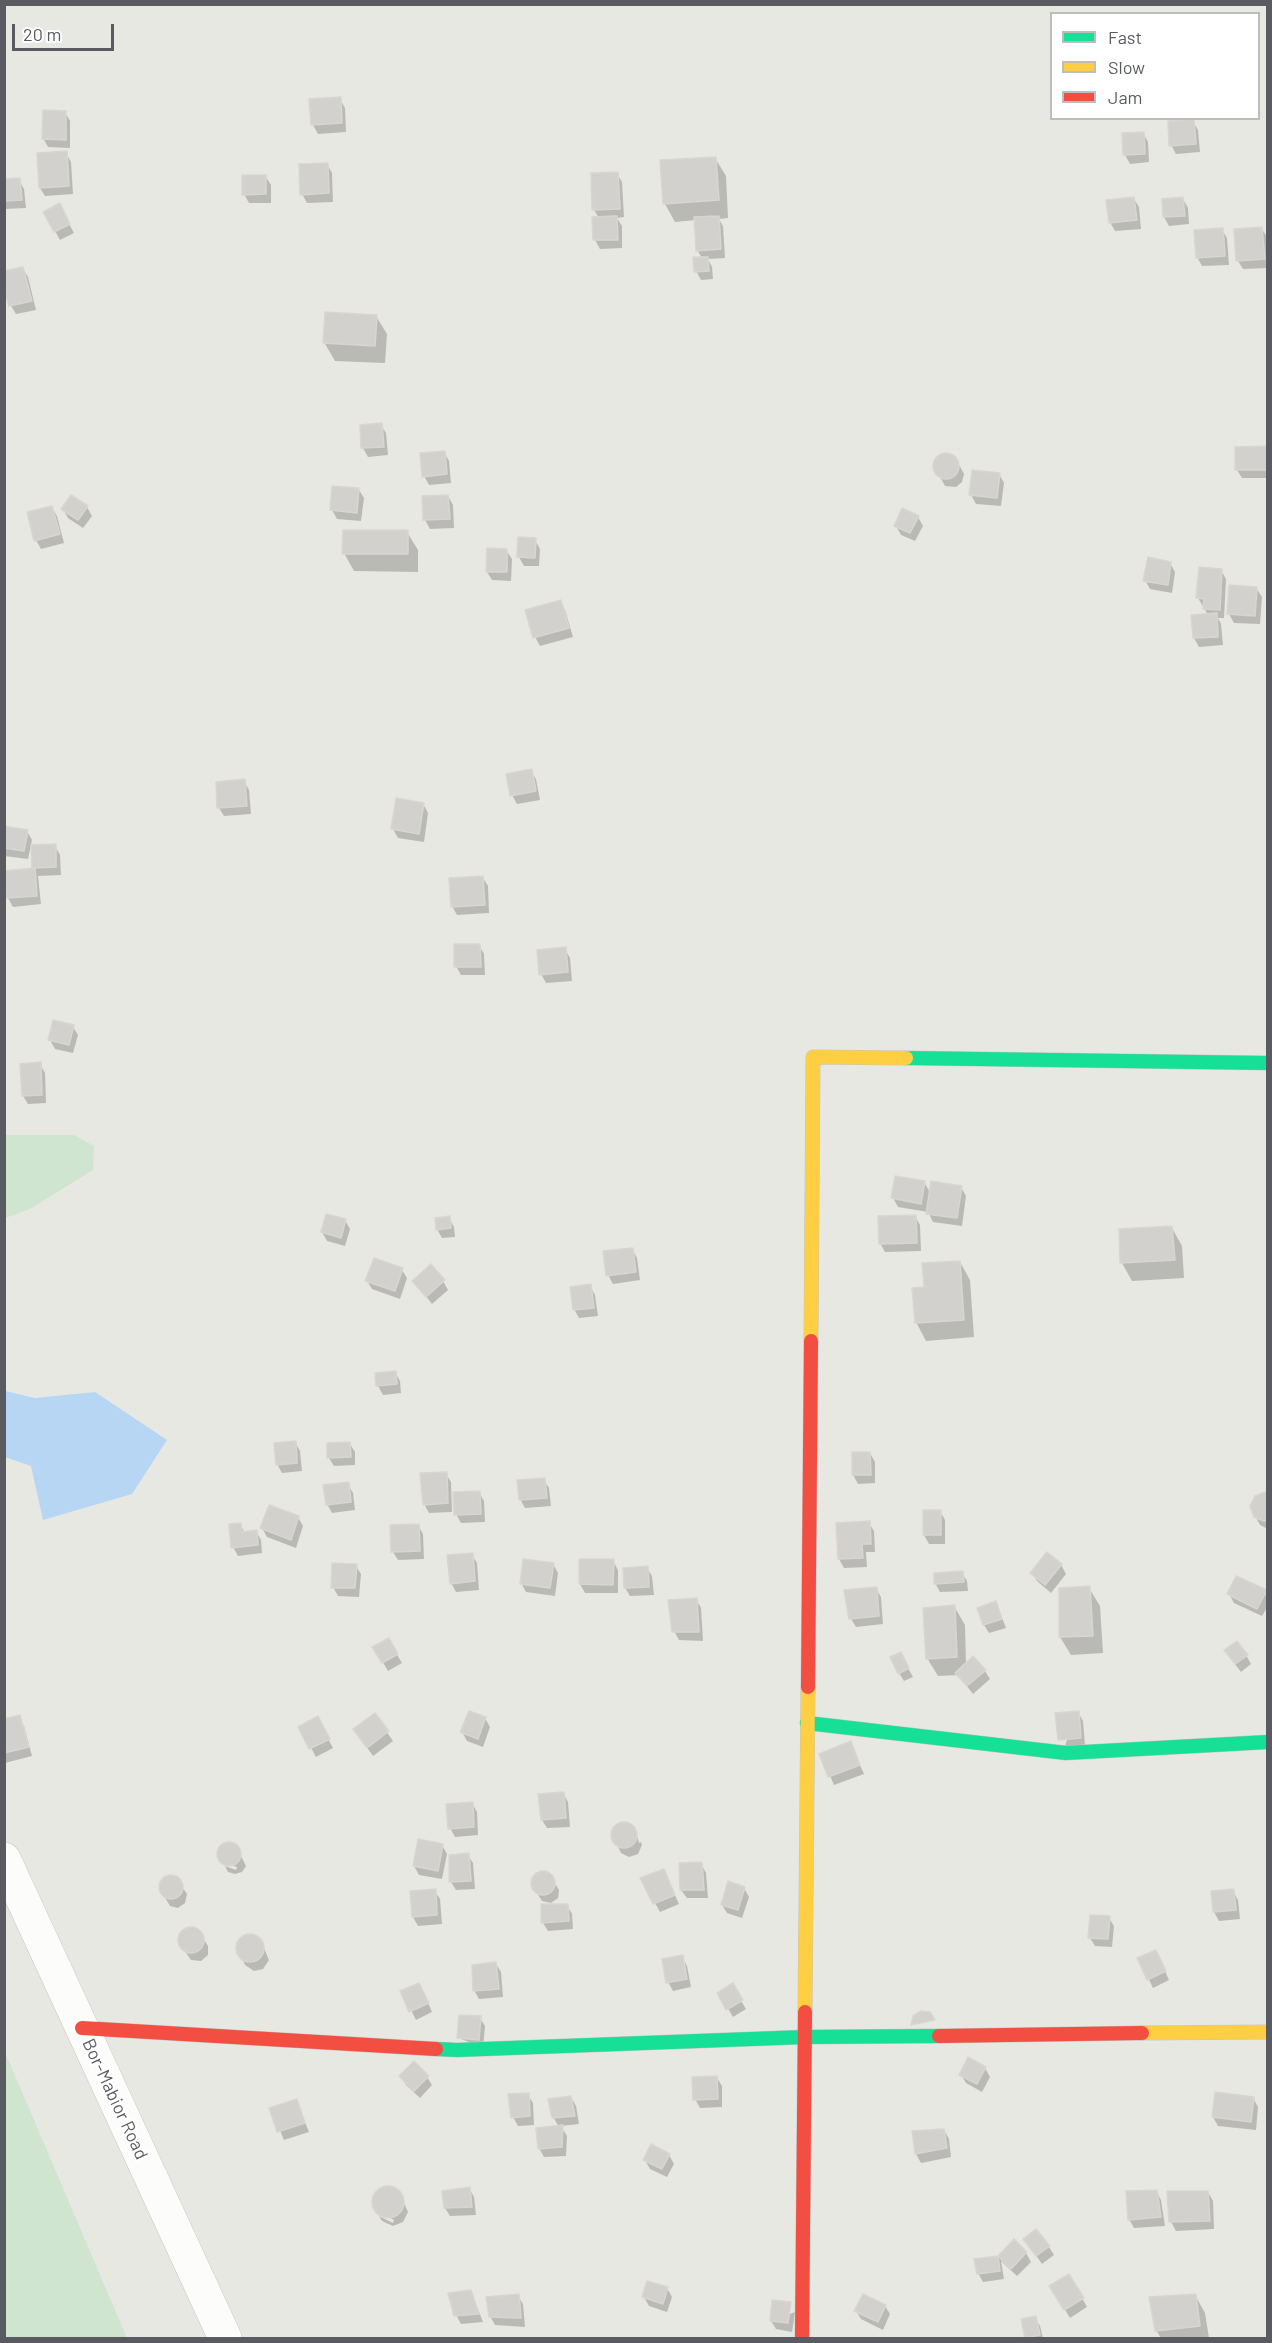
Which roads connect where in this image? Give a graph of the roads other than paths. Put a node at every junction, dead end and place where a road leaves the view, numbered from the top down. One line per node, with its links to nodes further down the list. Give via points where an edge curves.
1 (1268, 1063): 2 (street, via 813,1057)
2 (807, 1723): 3 (street, via 1066,1752); 7 (street)
3 (1268, 1742)
4 (4, 1859): 5 (street, Bor-Mabior Road)
5 (82, 2028): 7 (street, via 457,2050); 8 (street, Bor-Mabior Road)
6 (1268, 2032): 7 (street)
7 (805, 2037): 9 (street)
8 (225, 2338)
9 (802, 2338)

